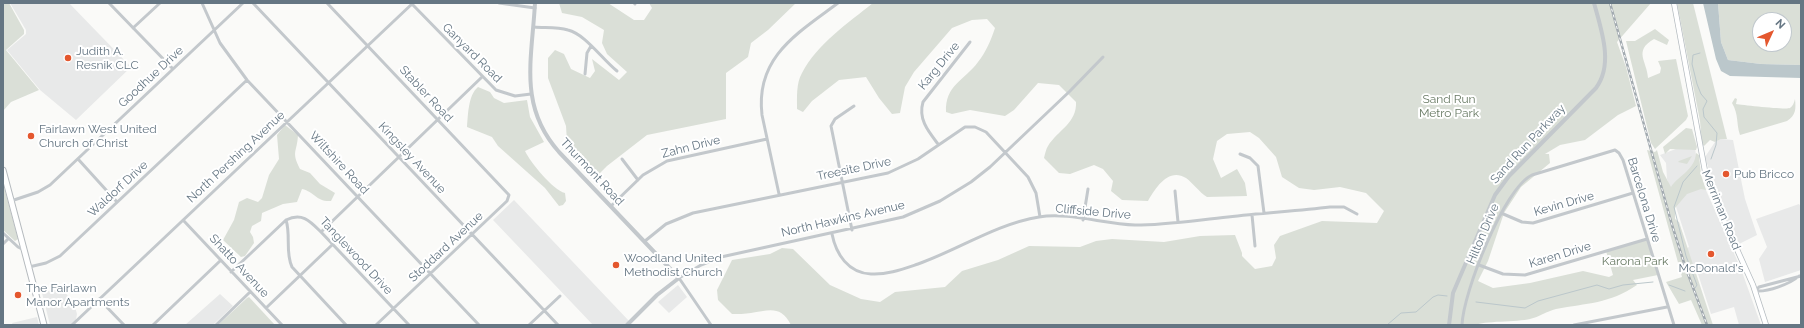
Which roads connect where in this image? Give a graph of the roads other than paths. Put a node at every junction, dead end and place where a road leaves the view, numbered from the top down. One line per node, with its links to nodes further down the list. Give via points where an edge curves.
1 (109, 3): 14 (street)
2 (160, 3): 14 (street)
3 (202, 3): 15 (street, Wiltshire Road)
4 (243, 3): 15 (street, Goodhue Drive)
5 (253, 3): 25 (street, Kingsley Avenue)
6 (327, 3): 17 (street, Stabler Road)
7 (412, 3): 17 (street, North Pershing Avenue); 23 (street, Ganyard Road)
8 (499, 3): 12 (street)
9 (838, 3): 30 (street, via 787,42 769,67 763,84 761,102)
10 (1594, 3): 104 (street, Sand Run Parkway, via 1605,57 1603,76 1596,88 1517,168 1495,195 1453,293)
11 (1674, 3): 82 (main road, Merriman Road, via 1702,162)
12 (535, 6): 13 (street, Thurmont Road)
13 (534, 27): 18 (street, via 569,30 579,34); 26 (street, Thurmont Road)
14 (133, 28): 20 (street)
15 (214, 31): 20 (street, Goodhue Drive); 24 (street, Wiltshire Road, via 227,54)
16 (970, 42): 31 (street, Karg Drive, via 923,102 923,121)
17 (368, 46): 25 (street, North Pershing Avenue); 28 (street, Stabler Road)
18 (591, 46): 21 (street, via 606,64); 22 (street, via 587,53)
19 (1103, 57): 33 (street, North Hawkins Avenue)
20 (172, 69): 36 (street, Goodhue Drive)
21 (617, 71)
22 (585, 74)
23 (482, 77): 26 (street, Ganyard Road, via 504,94); 28 (street)
24 (247, 80): 29 (street, Wiltshire Road); 48 (street, Waldorf Drive)
25 (329, 82): 29 (street, North Pershing Avenue); 35 (street, Kingsley Avenue)
26 (530, 94): 49 (street, Thurmont Road, via 537,119 548,139)
27 (854, 106): 40 (street, via 835,119 831,126)
28 (437, 120): 35 (street); 46 (street, Stabler Road)
29 (287, 121): 45 (street, Wiltshire Road); 55 (street, North Pershing Avenue)
30 (767, 140): 39 (street, Zahn Drive, via 674,158 655,166); 44 (street)
31 (938, 144): 33 (street, Treesite Drive, via 970,126 986,132); 40 (street, Treesite Drive, via 904,167 888,173)
32 (1617, 151): 43 (street, Barcelona Drive, via 1623,160); 51 (street, Hilton Drive, via 1612,150 1530,176 1514,191)
33 (1006, 153): 54 (street, Treesite Drive, via 1028,177); 59 (street, North Hawkins Avenue, via 971,182 940,201 903,217)
34 (1240, 154): 50 (street, via 1256,162 1258,166)
35 (399, 157): 45 (street); 62 (street, Kingsley Avenue)
36 (78, 159): 47 (street, Goodhue Drive, via 44,190); 48 (street)
37 (622, 159): 39 (street)
38 (3, 170): 47 (main road)
39 (638, 180): 49 (street, Zahn Drive)
40 (842, 182): 44 (street, Treesite Drive); 59 (street)
41 (1088, 189): 57 (street)
42 (1174, 191): 58 (street)
43 (1633, 193): 51 (street, Kevin Drive, via 1533,223 1522,222); 65 (street, Barcelona Drive)
44 (779, 194): 66 (street, Treesite Drive, via 684,215 661,227)
45 (358, 196): 60 (street); 75 (street, Wiltshire Road)
46 (509, 198): 62 (street, Stoddard Avenue)
47 (11, 201): 70 (main road)
48 (117, 202): 73 (street, Waldorf Drive, via 60,256)
49 (610, 206): 66 (street, Thurmont Road)
50 (1264, 213): 52 (street, Cliffside Drive); 53 (street, Cliffside Drive, via 1344,207)
51 (1501, 213): 72 (street, Hilton Drive)
52 (1252, 214): 58 (street, Cliffside Drive); 69 (street)
53 (1357, 214)
54 (1040, 217): 57 (street, Cliffside Drive, via 1065,216); 63 (street, Cliffside Drive, via 1005,226 934,258 885,274 864,273 848,265 835,246)
55 (183, 220): 71 (street, Shatto Avenue); 85 (street, North Pershing Avenue)
56 (286, 220): 60 (street, Tanglewood Drive, via 302,216); 74 (street); 76 (street, via 289,230 290,262)
57 (1083, 220): 58 (street, Cliffside Drive, via 1135,225)
58 (1178, 222)
59 (852, 230): 63 (street, North Hawkins Avenue)
60 (321, 232): 68 (street, Tanglewood Drive)
61 (3, 234): 64 (street)
62 (472, 234): 75 (street, Stoddard Avenue); 89 (street, Kingsley Avenue)
63 (832, 234): 78 (street, North Hawkins Avenue, via 721,258 701,265)
64 (8, 239): 67 (street); 70 (street)
65 (1647, 239): 72 (street, Karen Drive, via 1524,275 1503,274); 86 (street, Barcelona Drive)
66 (645, 241): 78 (street, Thurmont Road)
67 (3, 244)
68 (332, 245): 76 (street); 88 (street, Tanglewood Drive)
69 (1255, 246)
70 (24, 250): 73 (main road)
71 (221, 260): 74 (street, Shatto Avenue); 93 (street)
72 (1479, 265): 105 (street, Hilton Drive, via 1466,298)
73 (29, 267): 90 (main road)
74 (231, 272): 83 (street, Shatto Avenue)
75 (430, 273): 88 (street, Stoddard Avenue); 99 (street, Wiltshire Road)
76 (300, 276): 87 (street); 96 (street)
77 (1800, 276): 79 (street)
78 (679, 278): 102 (street, North Hawkins Avenue, via 657,295); 103 (street, Thurmont Road)
79 (1789, 280): 80 (street); 81 (street)
80 (1775, 282): 81 (street); 82 (street, via 1759,287)
81 (1777, 286): 82 (street)
82 (1755, 291): 108 (main road, Merriman Road)
83 (250, 292): 87 (street, Shatto Avenue); 94 (street)
84 (560, 296): 89 (street)
85 (99, 299): 91 (street, North Pershing Avenue); 92 (street)
86 (1667, 307): 106 (street); 107 (street, Barcelona Drive)
87 (266, 308): 95 (street, Shatto Avenue)
88 (393, 308): 97 (street, Stoddard Avenue); 98 (street, Tanglewood Drive)
89 (544, 311): 100 (street); 101 (street, Kingsley Avenue)
90 (44, 325)
91 (72, 325)
92 (124, 325)
93 (153, 325)
94 (216, 325)
95 (282, 325)
96 (346, 325)
97 (376, 325)
98 (409, 325)
99 (479, 325)
100 (529, 325)
101 (558, 325)
102 (627, 325)
103 (711, 325)
104 (1449, 325)
105 (1462, 325)
106 (1574, 325)
107 (1674, 325)
108 (1766, 325)

